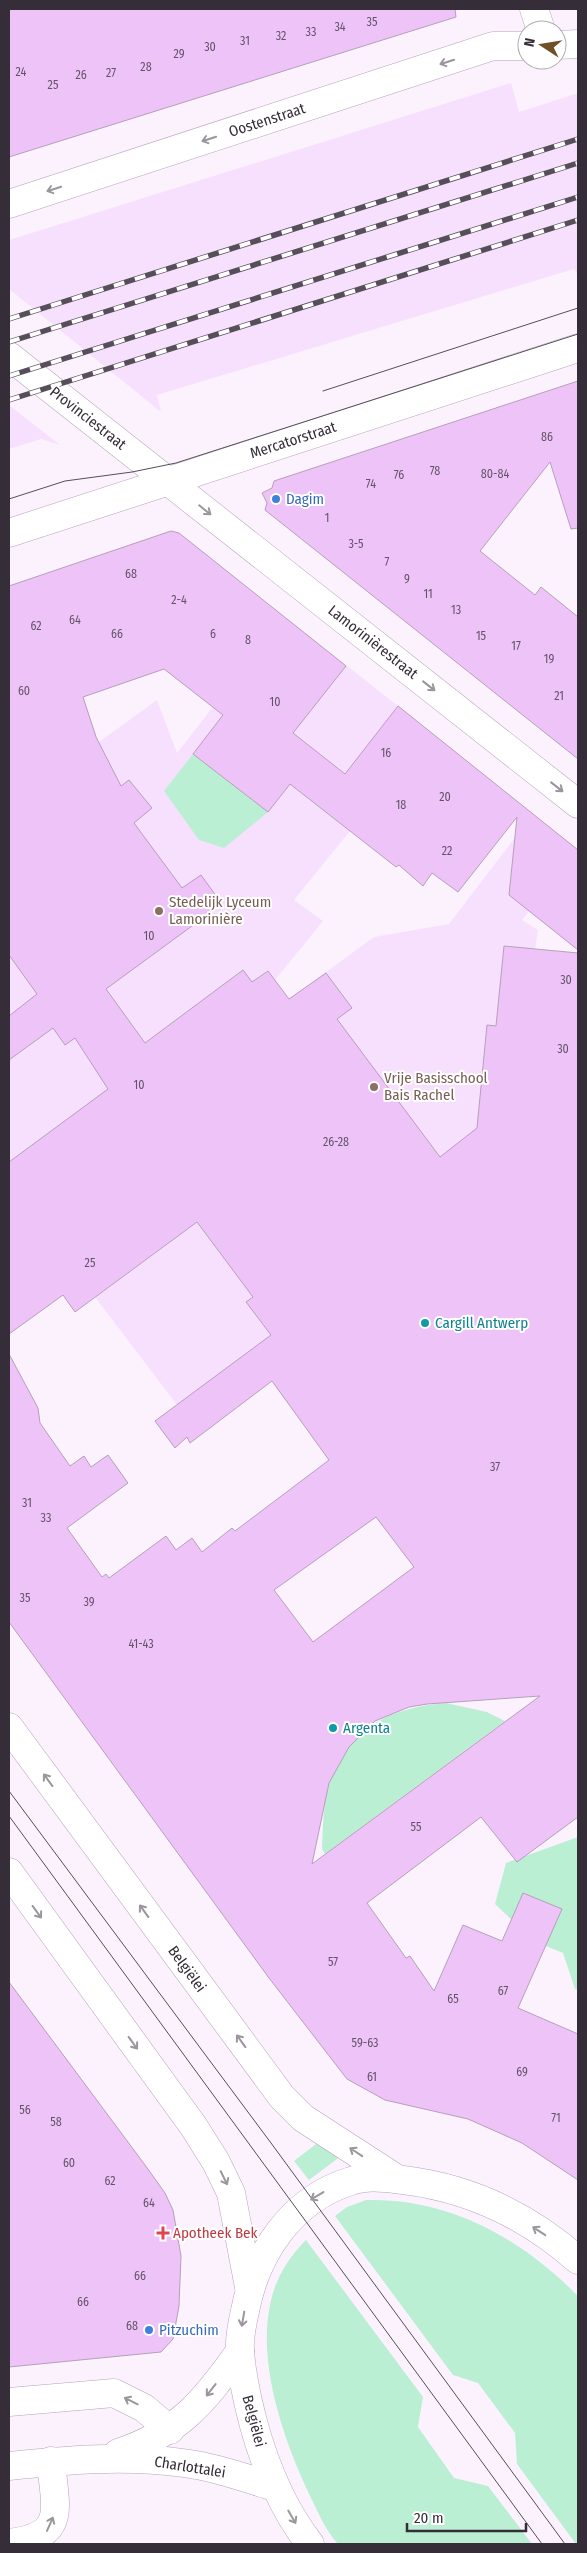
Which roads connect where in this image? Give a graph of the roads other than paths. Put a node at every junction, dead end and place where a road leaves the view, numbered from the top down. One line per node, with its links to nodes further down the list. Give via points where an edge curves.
1 (517, 46): 2 (street, Oostenstraat, one-way to 2, via 493,46)
2 (9, 204)
3 (578, 348): 5 (street, Mercatorstraat)
4 (9, 356): 5 (street, Provinciestraat)
5 (167, 480): 6 (street, Mercatorstraat); 7 (street, Lamorinièrestraat, one-way to 7)
6 (9, 533)
7 (578, 804)
8 (9, 1727): 10 (street, Belgiëlei, one-way to 8, via 303,2118 282,2097)
9 (9, 1872): 12 (street, Belgiëlei, one-way to 12, via 216,2162 231,2193)
10 (397, 2179): 11 (street, Belgiëlei, one-way to 10, via 516,2216 473,2195); 12 (street, Belgiëlei, one-way to 12, via 352,2180 312,2199 279,2230)
11 (578, 2260)
12 (249, 2287): 13 (street, Belgiëlei, one-way to 13)
13 (240, 2351): 15 (street, Charlottalei, one-way to 15, via 209,2394); 19 (street, Belgiëlei, via 246,2396)
14 (9, 2402): 15 (street, one-way to 14, via 144,2408 114,2393)
15 (170, 2430): 16 (street, Charlottalei, via 146,2444)
16 (102, 2458): 17 (street, Charlottalei); 19 (street, Charlottalei, via 184,2463)
17 (51, 2461): 18 (street, Charlottalei); 20 (street, one-way to 17, via 28,2541 45,2534 51,2525 55,2509)
18 (9, 2466)
19 (275, 2487): 21 (street, Belgiëlei, one-way to 21)
20 (9, 2543)
21 (310, 2544)

